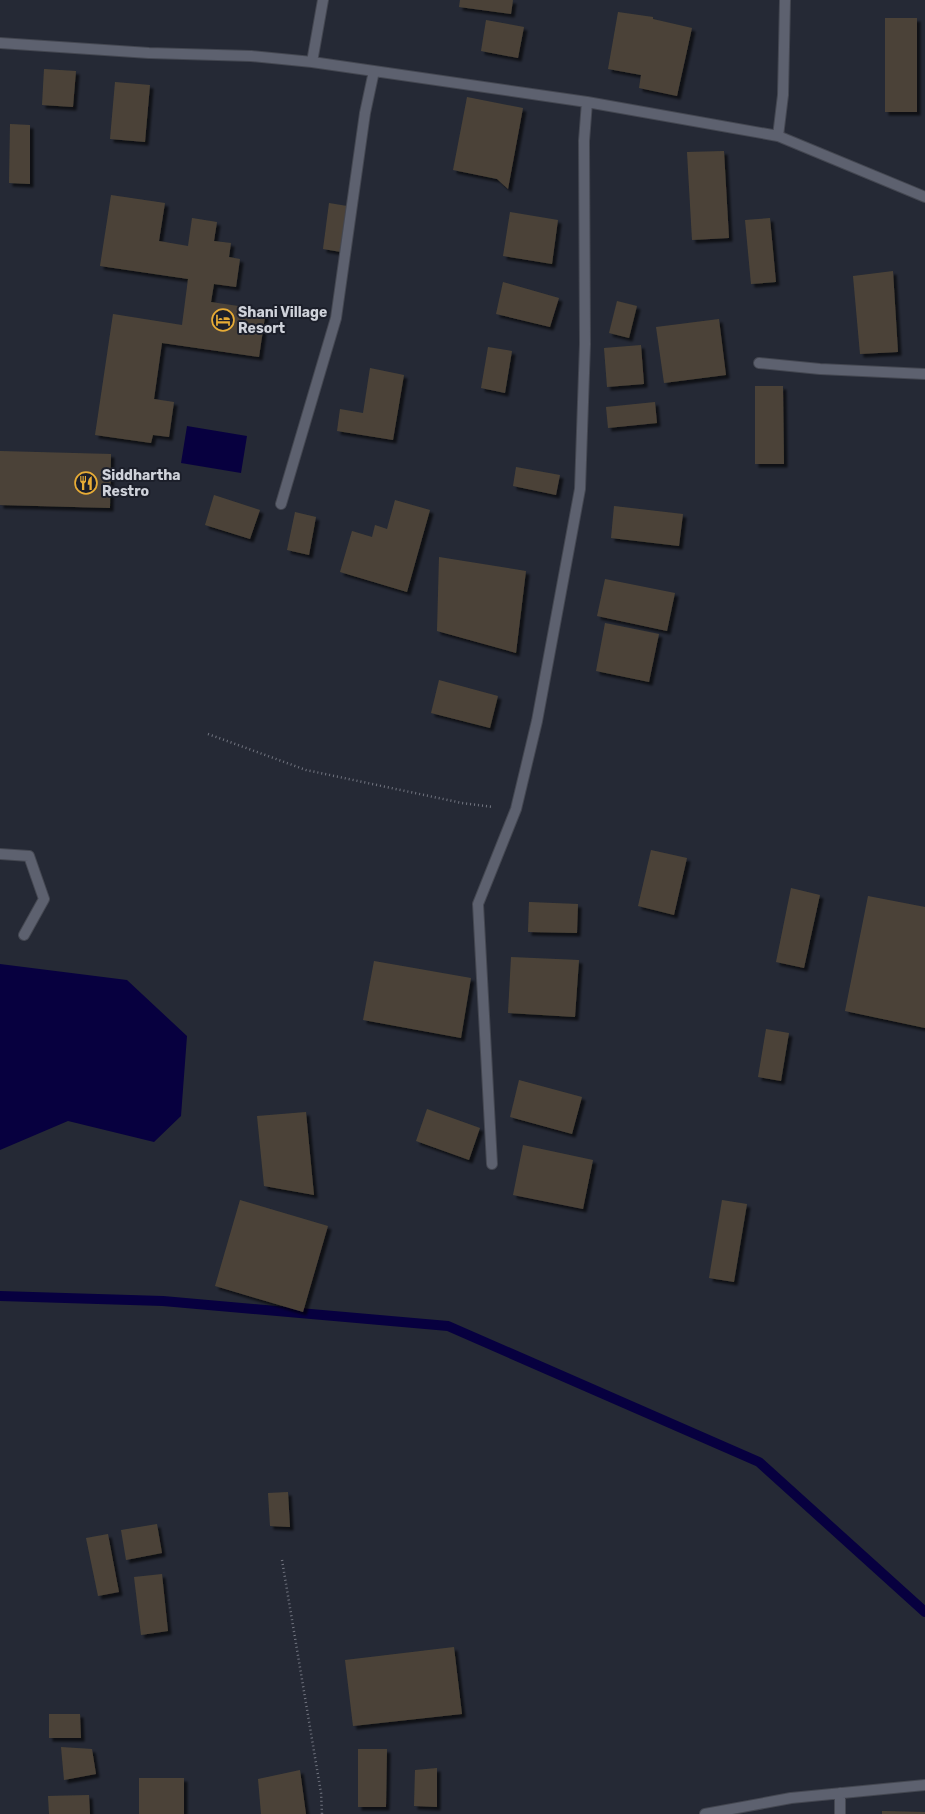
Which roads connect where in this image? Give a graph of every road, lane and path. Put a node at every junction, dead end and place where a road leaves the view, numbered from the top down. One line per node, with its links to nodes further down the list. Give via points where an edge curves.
1 (323, 0): 4 (street)
2 (785, 0): 7 (street, via 783,96)
3 (0, 43): 4 (street, via 149,54 251,56)
4 (312, 62): 5 (street)
5 (374, 71): 6 (street); 11 (street, via 365,114 336,318)
6 (587, 102): 7 (street); 13 (street, via 584,141 585,344 580,489 537,721)
7 (778, 136): 8 (street)
8 (925, 198)
9 (759, 363): 10 (street)
10 (925, 374)
11 (281, 504)
12 (208, 734): 13 (path, via 306,770 462,803)
13 (516, 809): 16 (street, via 478,904)
14 (0, 854): 15 (street, via 28,856 44,899)
15 (24, 935)
16 (492, 1164)
17 (282, 1560): 20 (path, via 321,1793)
18 (925, 1785): 19 (street)
19 (840, 1793): 21 (street, via 791,1798); 22 (street)
20 (322, 1814)
21 (705, 1814)
22 (840, 1814)

